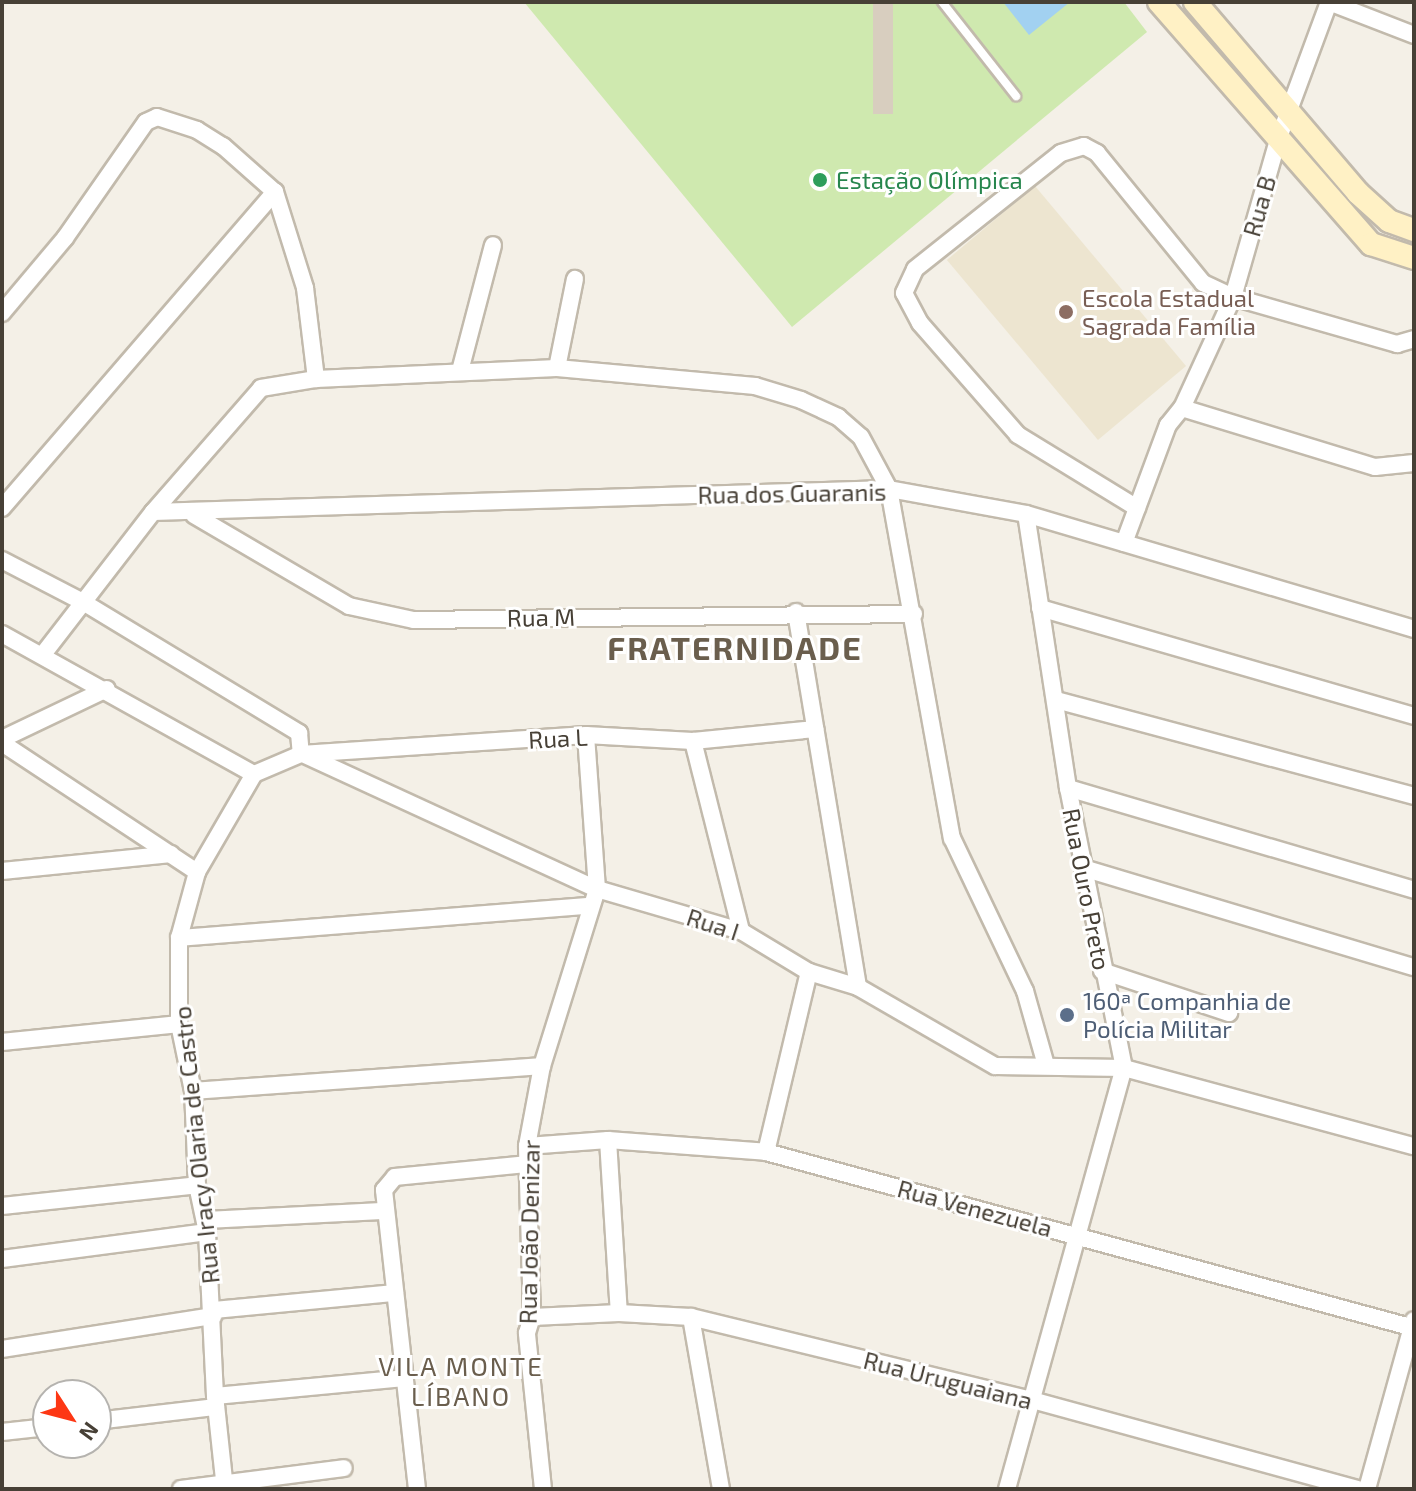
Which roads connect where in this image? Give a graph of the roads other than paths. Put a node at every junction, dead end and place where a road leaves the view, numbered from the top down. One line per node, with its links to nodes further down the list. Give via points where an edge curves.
1 (942, 2): 6 (lane)
2 (1159, 2): 8 (street)
3 (1195, 2): 7 (street)
4 (1329, 2): 5 (street); 7 (street, Rua B)
5 (1414, 35)
6 (1016, 96)
7 (1287, 114): 8 (street, Rua B); 10 (street, via 1358,193 1389,221)
8 (1278, 140): 12 (street, via 1371,244); 14 (street, Rua B)
9 (275, 192): 15 (street, via 223,146 197,130 157,117 146,122 65,238); 19 (street, via 305,288); 23 (street)
10 (1414, 230)
11 (493, 245): 18 (street)
12 (1414, 258)
13 (575, 279): 17 (street)
14 (1233, 297): 16 (street, via 1397,344); 20 (street, Rua B); 24 (street, via 1203,283 1111,167 1084,146 1061,153 909,277 904,293 908,307 1018,435)
15 (2, 313)
16 (1414, 339)
17 (557, 368): 18 (street); 22 (street, via 755,386 801,400 838,417 861,437)
18 (460, 371): 19 (street)
19 (316, 379): 25 (street, via 261,388)
20 (1182, 408): 21 (street, via 1375,467); 24 (street, Rua B, via 1168,425)
21 (1414, 463)
22 (889, 489): 26 (street, Rua dos Guaranis); 27 (street, Rua dos Guaranis, via 436,501); 33 (street)
23 (2, 508)
24 (1137, 508): 28 (street, Rua B)
25 (153, 512): 27 (street, Rua dos Guaranis); 30 (street)
26 (1026, 514): 28 (street, Rua dos Guaranis); 31 (street, Rua Ouro Preto)
27 (194, 515): 32 (street, Rua M, via 349,606 414,620)
28 (1124, 543): 34 (street, Rua dos Guaranis)
29 (2, 560): 30 (street)
30 (83, 602): 36 (street); 44 (street, via 299,733)
31 (1040, 608): 38 (street, Rua Ouro Preto); 39 (street)
32 (796, 612): 33 (street, Rua M); 40 (street)
33 (914, 614): 64 (street, via 952,838 1025,991)
34 (1414, 629)
35 (2, 634): 36 (street)
36 (44, 653): 37 (street)
37 (107, 689): 42 (street); 45 (street)
38 (1056, 700): 46 (street, Rua Ouro Preto); 47 (street)
39 (1414, 716)
40 (815, 729): 43 (street, Rua L); 60 (street)
41 (586, 735): 43 (street, Rua L); 44 (street, Rua L); 52 (street)
42 (2, 741): 48 (street)
43 (693, 741): 55 (street)
44 (301, 754): 45 (street); 52 (street, Rua I)
45 (254, 774): 51 (street, Rua Iracy Olaria de Castro)
46 (1068, 788): 49 (street, Rua Ouro Preto); 53 (street)
47 (1414, 796)
48 (171, 854): 50 (street); 51 (street)
49 (1083, 868): 57 (street); 58 (street, Rua Ouro Preto)
50 (2, 871)
51 (197, 872): 56 (street, Rua Iracy Olaria de Castro)
52 (597, 889): 54 (street, Rua João Denizar); 55 (street, Rua I)
53 (1414, 890)
54 (589, 906): 56 (street); 65 (street, Rua João Denizar)
55 (741, 931): 59 (street, Rua I)
56 (179, 938): 62 (street, Rua Iracy Olaria de Castro)
57 (1414, 967)
58 (1102, 971): 61 (street); 66 (street, Rua Ouro Preto)
59 (809, 972): 60 (street, Rua I); 71 (street)
60 (858, 987): 64 (street, Rua I, via 995,1066)
61 (1229, 1013)
62 (179, 1024): 63 (street); 67 (street, Rua Iracy Olaria de Castro)
63 (2, 1042)
64 (1046, 1065): 66 (street, Rua I)
65 (542, 1066): 67 (street); 69 (street, Rua João Denizar)
66 (1124, 1068): 70 (street, Rua I); 77 (street, Rua Ouro Preto)
67 (193, 1091): 73 (street, Rua Iracy Olaria de Castro)
68 (608, 1140): 69 (street, Rua Venezuela); 71 (street, Rua Venezuela); 81 (street)
69 (527, 1146): 72 (street, Rua João Denizar)
70 (1414, 1146)
71 (766, 1152): 77 (street, Rua Venezuela)
72 (528, 1164): 75 (street, via 387,1181); 82 (street, Rua João Denizar)
73 (197, 1185): 74 (street); 76 (street, Rua Iracy Olaria de Castro)
74 (2, 1206)
75 (382, 1211): 76 (street); 79 (street)
76 (207, 1226): 78 (street); 80 (street, Rua Iracy Olaria de Castro)
77 (1077, 1235): 84 (street, Rua Venezuela); 87 (street, Rua Ouro Preto)
78 (2, 1259)
79 (395, 1293): 80 (street); 86 (street)
80 (214, 1313): 85 (street); 88 (street, Rua Iracy Olaria de Castro)
81 (619, 1313): 82 (street, Rua Uruguaiana); 83 (street, Rua Uruguaiana)
82 (532, 1317): 96 (street, Rua João Denizar, via 527,1333)
83 (691, 1317): 87 (street, Rua Uruguaiana); 97 (street)
84 (1413, 1325): 100 (street)
85 (2, 1349)
86 (404, 1378): 88 (street); 95 (street)
87 (1032, 1400): 98 (street, Rua Ouro Preto); 99 (street, Rua Uruguaiana)
88 (216, 1401): 89 (street); 93 (street, Rua Iracy Olaria de Castro)
89 (112, 1418)
90 (32, 1429): 91 (street)
91 (2, 1432)
92 (344, 1468): 93 (street)
93 (225, 1485): 94 (street)
94 (181, 1489)
95 (417, 1489)
96 (543, 1489)
97 (721, 1489)
98 (1007, 1489)
99 (1357, 1489)
100 (1367, 1489)

